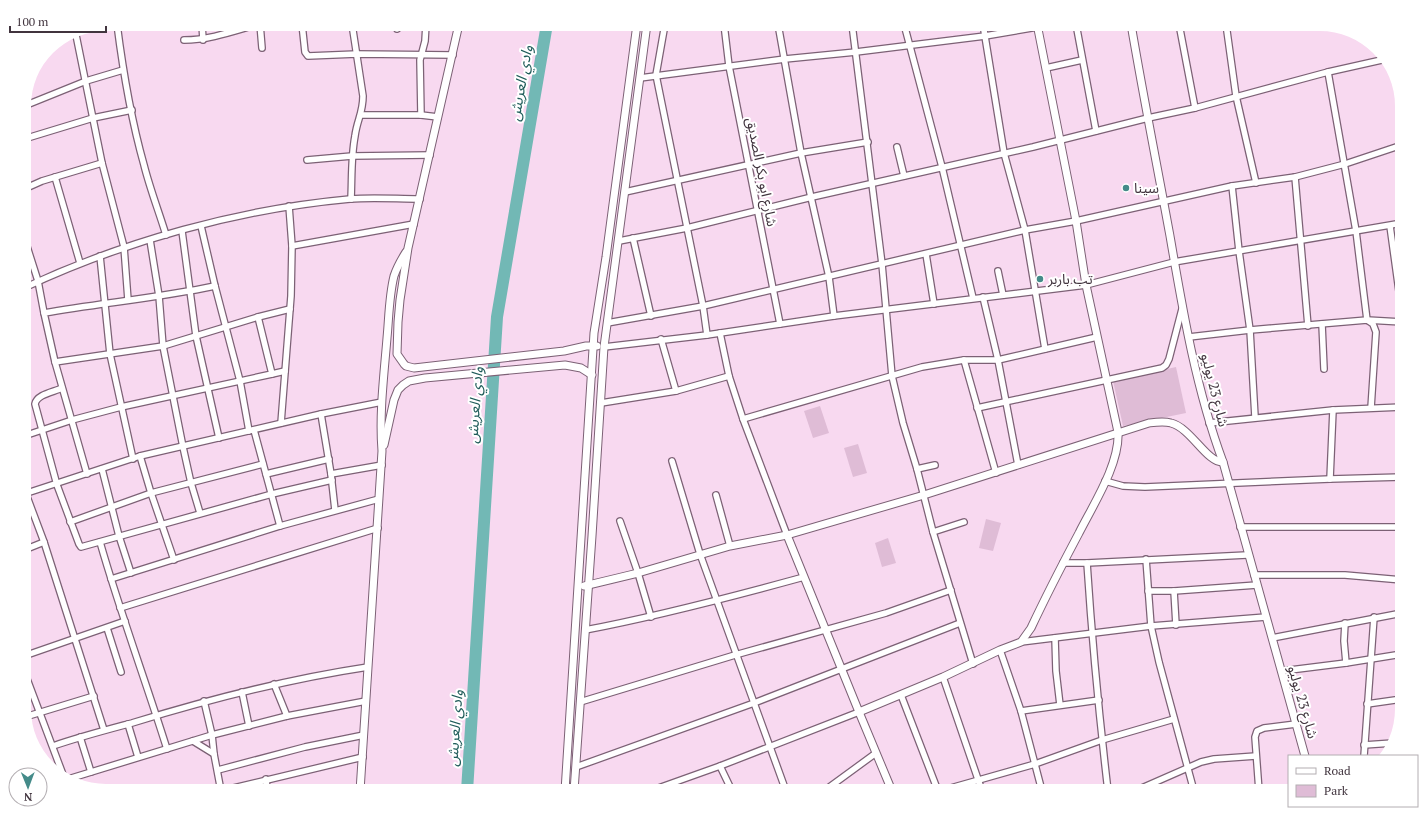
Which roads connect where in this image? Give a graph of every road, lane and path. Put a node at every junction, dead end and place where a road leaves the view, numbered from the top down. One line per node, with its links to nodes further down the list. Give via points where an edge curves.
1 (118, 31): 38 (street)
2 (202, 31): 26 (street)
3 (236, 31): 26 (street)
4 (261, 31): 28 (street)
5 (303, 31): 30 (street, via 307,55)
6 (353, 31): 30 (street)
7 (426, 31): 31 (street)
8 (458, 31): 32 (street)
9 (637, 31): 147 (street)
10 (646, 31): 41 (street)
11 (664, 31): 40 (street)
12 (725, 31): 36 (street, شارع ابو بكر الصديق)
13 (779, 31): 33 (street)
14 (853, 31): 29 (street)
15 (906, 31): 27 (street)
16 (984, 31): 23 (street)
17 (1008, 31): 23 (street)
18 (1038, 31): 37 (street)
19 (1077, 31): 34 (street)
20 (1132, 31): 51 (street, شارع 23 يوليو)
21 (1179, 31): 45 (street)
22 (1227, 31): 43 (street)
23 (984, 36): 27 (street); 59 (street)
24 (77, 37): 42 (street)
25 (184, 40): 26 (street)
26 (203, 40)
27 (910, 45): 29 (street); 66 (street)
28 (262, 48)
29 (856, 52): 33 (street); 55 (street)
30 (357, 54): 31 (street); 47 (street, via 363,96)
31 (420, 54): 32 (street); 48 (street)
32 (453, 55): 49 (street)
33 (785, 58): 36 (street); 58 (street)
34 (1082, 60): 37 (street); 52 (street)
35 (1379, 60): 39 (street)
36 (729, 66): 40 (street); 64 (street, شارع ابو بكر الصديق)
37 (1046, 68): 54 (street)
38 (124, 70): 42 (street); 46 (street)
39 (1328, 72): 43 (street); 65 (street)
40 (656, 76): 41 (street); 70 (street)
41 (640, 78): 75 (street)
42 (86, 82): 44 (street); 50 (street)
43 (1236, 96): 45 (street); 71 (street)
44 (31, 103)
45 (1195, 108): 51 (street)
46 (132, 110): 50 (street); 91 (street, via 144,165)
47 (361, 115): 48 (street); 61 (street)
48 (422, 115): 49 (street)
49 (438, 117): 60 (street)
50 (93, 118): 53 (street); 63 (street)
51 (1148, 118): 52 (street); 79 (street, شارع 23 يوليو)
52 (1096, 131): 54 (street)
53 (31, 137)
54 (1061, 140): 59 (street); 82 (street)
55 (868, 142): 58 (street); 72 (street)
56 (897, 147): 67 (street)
57 (1395, 147): 65 (street)
58 (801, 153): 64 (street); 76 (street)
59 (1004, 153): 66 (street); 89 (street)
60 (430, 155): 61 (street); 78 (street)
61 (352, 156): 62 (street); 77 (street)
62 (307, 160)
63 (102, 163): 68 (street); 98 (street)
64 (749, 164): 70 (street); 81 (street, شارع ابو بكر الصديق)
65 (1345, 164): 69 (street); 90 (street)
66 (942, 168): 67 (street); 97 (street)
67 (904, 176): 72 (street)
68 (55, 177): 73 (street); 106 (street)
69 (1295, 177): 71 (street); 95 (street)
70 (678, 180): 75 (street); 87 (street)
71 (1256, 183): 74 (street)
72 (872, 184): 76 (street); 107 (street)
73 (31, 186)
74 (1232, 186): 79 (street); 100 (street)
75 (625, 192): 94 (street)
76 (812, 197): 81 (street); 109 (street)
77 (351, 199): 78 (street); 80 (street)
78 (420, 199): 83 (street)
79 (1163, 202): 82 (street); 104 (street, شارع 23 يوليو)
80 (290, 206): 85 (street); 96 (street)
81 (757, 210): 87 (street); 114 (street, شارع ابو بكر الصديق)
82 (1076, 221): 89 (street); 112 (street)
83 (414, 224): 96 (street); 99 (street)
84 (1395, 225): 86 (street)
85 (201, 226): 88 (street); 113 (street)
86 (1390, 226): 90 (street); 105 (street)
87 (687, 228): 92 (street); 124 (street)
88 (182, 230): 91 (street); 115 (street)
89 (1025, 230): 97 (street); 116 (street)
90 (1356, 231): 95 (street); 132 (street)
91 (166, 235): 93 (street)
92 (633, 238): 94 (street); 129 (street)
93 (150, 240): 98 (street); 118 (street)
94 (619, 241): 134 (street)
95 (1301, 241): 100 (street); 138 (street)
96 (292, 246): 125 (street)
97 (961, 246): 101 (street); 120 (street)
98 (124, 247): 102 (street); 121 (street)
99 (408, 248): 147 (street, via 400,300 397,350 406,366 424,367); 166 (street, via 398,264 390,298)
100 (1239, 252): 104 (street); 139 (street)
101 (926, 254): 107 (street); 123 (street)
102 (100, 256): 106 (street); 122 (street)
103 (31, 259): 110 (street)
104 (1174, 262): 112 (street); 127 (street, شارع 23 يوليو)
105 (1395, 262)
106 (80, 263): 110 (street)
107 (882, 264): 109 (street); 126 (street)
108 (998, 271): 117 (street)
109 (829, 278): 114 (street); 130 (street)
110 (38, 281): 111 (street); 128 (street)
111 (31, 284)
112 (1086, 285): 116 (street); 143 (street)
113 (215, 286): 115 (street); 137 (street)
114 (774, 290): 124 (street); 135 (street, شارع ابو بكر الصديق)
115 (190, 291): 118 (street); 142 (street)
116 (1035, 292): 117 (street); 149 (street)
117 (1003, 295): 119 (street)
118 (159, 296): 121 (street); 146 (street)
119 (984, 297): 120 (street); 152 (street)
120 (973, 298): 123 (street)
121 (128, 300): 122 (street)
122 (104, 303): 128 (street); 150 (street)
123 (934, 304): 126 (street)
124 (703, 306): 129 (street); 141 (street)
125 (290, 309): 131 (street); 155 (street)
126 (886, 309): 130 (street); 159 (street)
127 (1182, 309): 144 (street, شارع 23 يوليو); 160 (street, via 1166,365 1156,370)
128 (44, 313): 153 (street)
129 (651, 316): 134 (street)
130 (834, 316): 135 (street)
131 (258, 317): 137 (street); 156 (street)
132 (1367, 320): 133 (street); 136 (street); 172 (street, via 1373,324 1376,332)
133 (1395, 322)
134 (607, 324): 148 (street)
135 (780, 324): 140 (street)
136 (1322, 324): 138 (street); 154 (street)
137 (225, 326): 142 (street); 161 (street)
138 (1308, 326): 139 (street)
139 (1250, 330): 144 (street); 175 (street)
140 (720, 333): 141 (street); 158 (street)
141 (707, 335): 145 (street)
142 (196, 336): 146 (street); 163 (street)
143 (1097, 337): 149 (street); 160 (street)
144 (1188, 337): 178 (street, شارع 23 يوليو)
145 (661, 339): 148 (street); 164 (street)
146 (164, 346): 150 (street); 165 (street)
147 (593, 346): 148 (street); 157 (street)
148 (604, 347): 168 (street)
149 (1044, 349): 152 (street)
150 (110, 354): 153 (street); 169 (street)
151 (964, 360): 152 (street); 159 (street, via 922,367); 171 (street)
152 (998, 360): 167 (street)
153 (55, 362): 162 (street)
154 (1324, 369)
155 (286, 371): 156 (street); 179 (street)
156 (272, 374): 161 (street)
157 (592, 374): 186 (street, via 581,368 565,365 409,381 398,390 394,400); 247 (street)
158 (729, 376): 164 (street); 176 (street)
159 (892, 376): 176 (street); 197 (street)
160 (1107, 380): 167 (street); 182 (street)
161 (240, 381): 163 (street); 181 (street)
162 (62, 388): 177 (street); 180 (street, via 36,400)
163 (207, 388): 165 (street); 184 (street)
164 (676, 391): 168 (street)
165 (174, 396): 169 (street); 185 (street)
166 (382, 402): 174 (street); 186 (street)
167 (1006, 402): 171 (street); 195 (street)
168 (601, 403): 246 (street)
169 (122, 407): 177 (street); 188 (street)
170 (1395, 407): 172 (street)
171 (977, 408): 198 (street)
172 (1371, 408): 173 (street)
173 (1333, 410): 175 (street); 203 (street)
174 (321, 414): 179 (street); 189 (street)
175 (1255, 417): 178 (street)
176 (743, 419): 227 (street)
177 (72, 420): 180 (street); 199 (street)
178 (1209, 423): 191 (street, شارع 23 يوليو)
179 (281, 424): 181 (street)
180 (43, 430): 183 (street); 207 (street)
181 (251, 430): 184 (street); 192 (street)
182 (1118, 432): 191 (street, via 1150,423 1172,423 1183,428 1215,461); 195 (street); 204 (street, via 1118,450)
183 (31, 434)
184 (219, 438): 185 (street)
185 (183, 447): 187 (street); 205 (street)
186 (382, 451): 194 (street)
187 (140, 456): 188 (street); 209 (street)
188 (133, 458): 196 (street)
189 (329, 459): 200 (street); 201 (street)
190 (672, 461): 233 (street)
191 (1223, 462): 206 (street, شارع 23 يوليو)
192 (263, 464): 200 (street); 205 (street)
193 (935, 464): 197 (street)
194 (382, 465): 201 (street); 213 (street)
195 (1018, 465): 198 (street)
196 (102, 469): 199 (street); 214 (street)
197 (917, 469): 212 (street)
198 (996, 473): 212 (street)
199 (87, 474): 207 (street)
200 (266, 474): 210 (street)
201 (331, 477): 210 (street); 216 (street)
202 (1395, 477): 203 (street)
203 (1330, 479): 206 (street)
204 (1105, 481): 206 (street, via 1135,487); 237 (street)
205 (191, 483): 209 (street); 217 (street)
206 (1228, 483): 223 (street, شارع 23 يوليو)
207 (57, 484): 208 (street); 219 (street)
208 (31, 492)
209 (151, 493): 214 (street); 221 (street)
210 (272, 494): 217 (street); 222 (street)
211 (716, 494): 231 (street)
212 (924, 495): 226 (street); 227 (street)
213 (379, 499): 216 (street); 225 (street)
214 (111, 506): 219 (street); 228 (street)
215 (31, 509): 229 (street)
216 (335, 510): 222 (street)
217 (200, 513): 221 (street)
218 (620, 521): 240 (street)
219 (70, 522): 230 (street, via 80,546)
220 (964, 522): 226 (street)
221 (162, 524): 228 (street); 236 (street)
222 (280, 526): 236 (street)
223 (1240, 527): 224 (street); 234 (street, شارع 23 يوليو)
224 (1395, 527)
225 (378, 528): 252 (street); 277 (street)
226 (933, 532): 248 (street)
227 (787, 535): 231 (street); 242 (street)
228 (119, 536): 230 (street); 239 (street)
229 (44, 542): 232 (street); 268 (street)
230 (100, 542): 243 (street)
231 (730, 546): 233 (street)
232 (31, 547)
233 (700, 554): 240 (street); 251 (street)
234 (1248, 555): 235 (street); 241 (street, شارع 23 يوليو)
235 (1146, 559): 238 (street); 249 (street)
236 (174, 560): 239 (street)
237 (1063, 563): 238 (street); 269 (street, via 1031,628)
238 (1087, 563): 265 (street)
239 (131, 573): 243 (street)
240 (638, 573): 246 (street); 254 (street)
241 (1254, 575): 244 (street, via 1344,575); 245 (street, شارع 23 يوليو)
242 (804, 577): 251 (street); 264 (street)
243 (111, 579): 252 (street)
244 (1395, 579)
245 (1257, 585): 250 (street); 255 (street, شارع 23 يوليو)
246 (588, 586): 247 (street); 263 (street)
247 (578, 587): 337 (street)
248 (950, 590): 258 (street); 264 (street, via 886,613)
249 (1148, 591): 250 (street); 261 (street)
250 (1174, 591): 260 (street)
251 (716, 601): 254 (street); 272 (street)
252 (120, 608): 257 (street)
253 (1395, 614): 256 (street)
254 (651, 617): 263 (street)
255 (1266, 617): 260 (street); 267 (street, شارع 23 يوليو)
256 (1374, 617): 259 (street); 274 (street)
257 (125, 621): 262 (street); 299 (street)
258 (960, 623): 276 (street); 278 (street)
259 (1345, 623): 267 (street); 275 (street)
260 (1176, 625): 261 (street)
261 (1151, 626): 265 (street); 301 (street)
262 (107, 628): 268 (street); 280 (street)
263 (585, 630): 291 (street)
264 (826, 630): 272 (street); 278 (street)
265 (1092, 633): 266 (street); 287 (street)
266 (1054, 638): 269 (street); 294 (street)
267 (1272, 638): 279 (street, شارع 23 يوليو)
268 (76, 639): 271 (street); 286 (street)
269 (1021, 642): 270 (street)
270 (1000, 650): 276 (street); 295 (street)
271 (31, 654)
272 (736, 655): 291 (street); 292 (street)
273 (1395, 655): 274 (street)
274 (1370, 659): 275 (street); 293 (street)
275 (1346, 663): 279 (street)
276 (973, 664): 281 (street)
277 (368, 667): 282 (street); 290 (street)
278 (841, 668): 292 (street); 296 (street)
279 (1282, 671): 303 (street, شارع 23 يوليو)
280 (121, 672)
281 (943, 677): 285 (street); 332 (street)
282 (274, 684): 284 (street); 300 (street)
283 (31, 689): 297 (street)
284 (242, 692): 289 (street); 304 (street)
285 (901, 695): 296 (street); 344 (street)
286 (94, 696): 297 (street); 305 (street)
287 (1099, 700): 294 (street); 309 (street)
288 (1395, 700): 293 (street)
289 (204, 701): 299 (street); 307 (street)
290 (366, 701): 300 (street); 306 (street)
291 (580, 702): 325 (street)
292 (754, 704): 314 (street); 325 (street)
293 (1367, 704): 312 (street)
294 (1060, 705): 295 (street)
295 (1021, 711): 323 (street)
296 (858, 712): 314 (street); 316 (street)
297 (40, 713): 298 (street); 313 (street)
298 (31, 715)
299 (156, 715): 302 (street); 315 (street)
300 (288, 716): 304 (street)
301 (1174, 719): 309 (street); 326 (street)
302 (128, 724): 305 (street); 321 (street)
303 (1296, 724): 318 (street, شارع 23 يوليو); 320 (street, via 1257,731)
304 (249, 726): 307 (street)
305 (104, 730): 308 (street)
306 (364, 734): 322 (street); 328 (street)
307 (212, 736): 310 (street); 317 (street)
308 (80, 737): 313 (street); 329 (street)
309 (1102, 740): 323 (street); 348 (street)
310 (193, 741): 315 (street); 317 (street)
311 (1386, 743): 312 (street)
312 (1364, 745): 319 (street)
313 (53, 746): 327 (street)
314 (769, 746): 324 (street); 341 (street)
315 (167, 749): 321 (street)
316 (876, 752): 342 (street); 343 (street)
317 (214, 754): 328 (street)
318 (1305, 755)
319 (1364, 755)
320 (1256, 756): 326 (street, via 1207,760); 351 (street)
321 (138, 757): 329 (street)
322 (363, 757): 331 (street); 336 (street)
323 (1035, 764): 332 (street); 347 (street)
324 (720, 766): 339 (street); 340 (street)
325 (576, 767): 338 (street)
326 (1188, 767): 349 (street); 350 (street)
327 (61, 769)
328 (218, 770): 333 (street)
329 (91, 772): 330 (street)
330 (75, 777)
331 (266, 779): 334 (street); 335 (street)
332 (978, 780): 345 (street); 346 (street)
333 (220, 784)
334 (247, 784)
335 (266, 784)
336 (361, 784)
337 (565, 784)
338 (575, 784)
339 (670, 784)
340 (729, 784)
341 (783, 784)
342 (833, 784)
343 (889, 784)
344 (936, 784)
345 (964, 784)
346 (979, 784)
347 (1040, 784)
348 (1107, 784)
349 (1150, 784)
350 (1192, 784)
351 (1259, 784)

